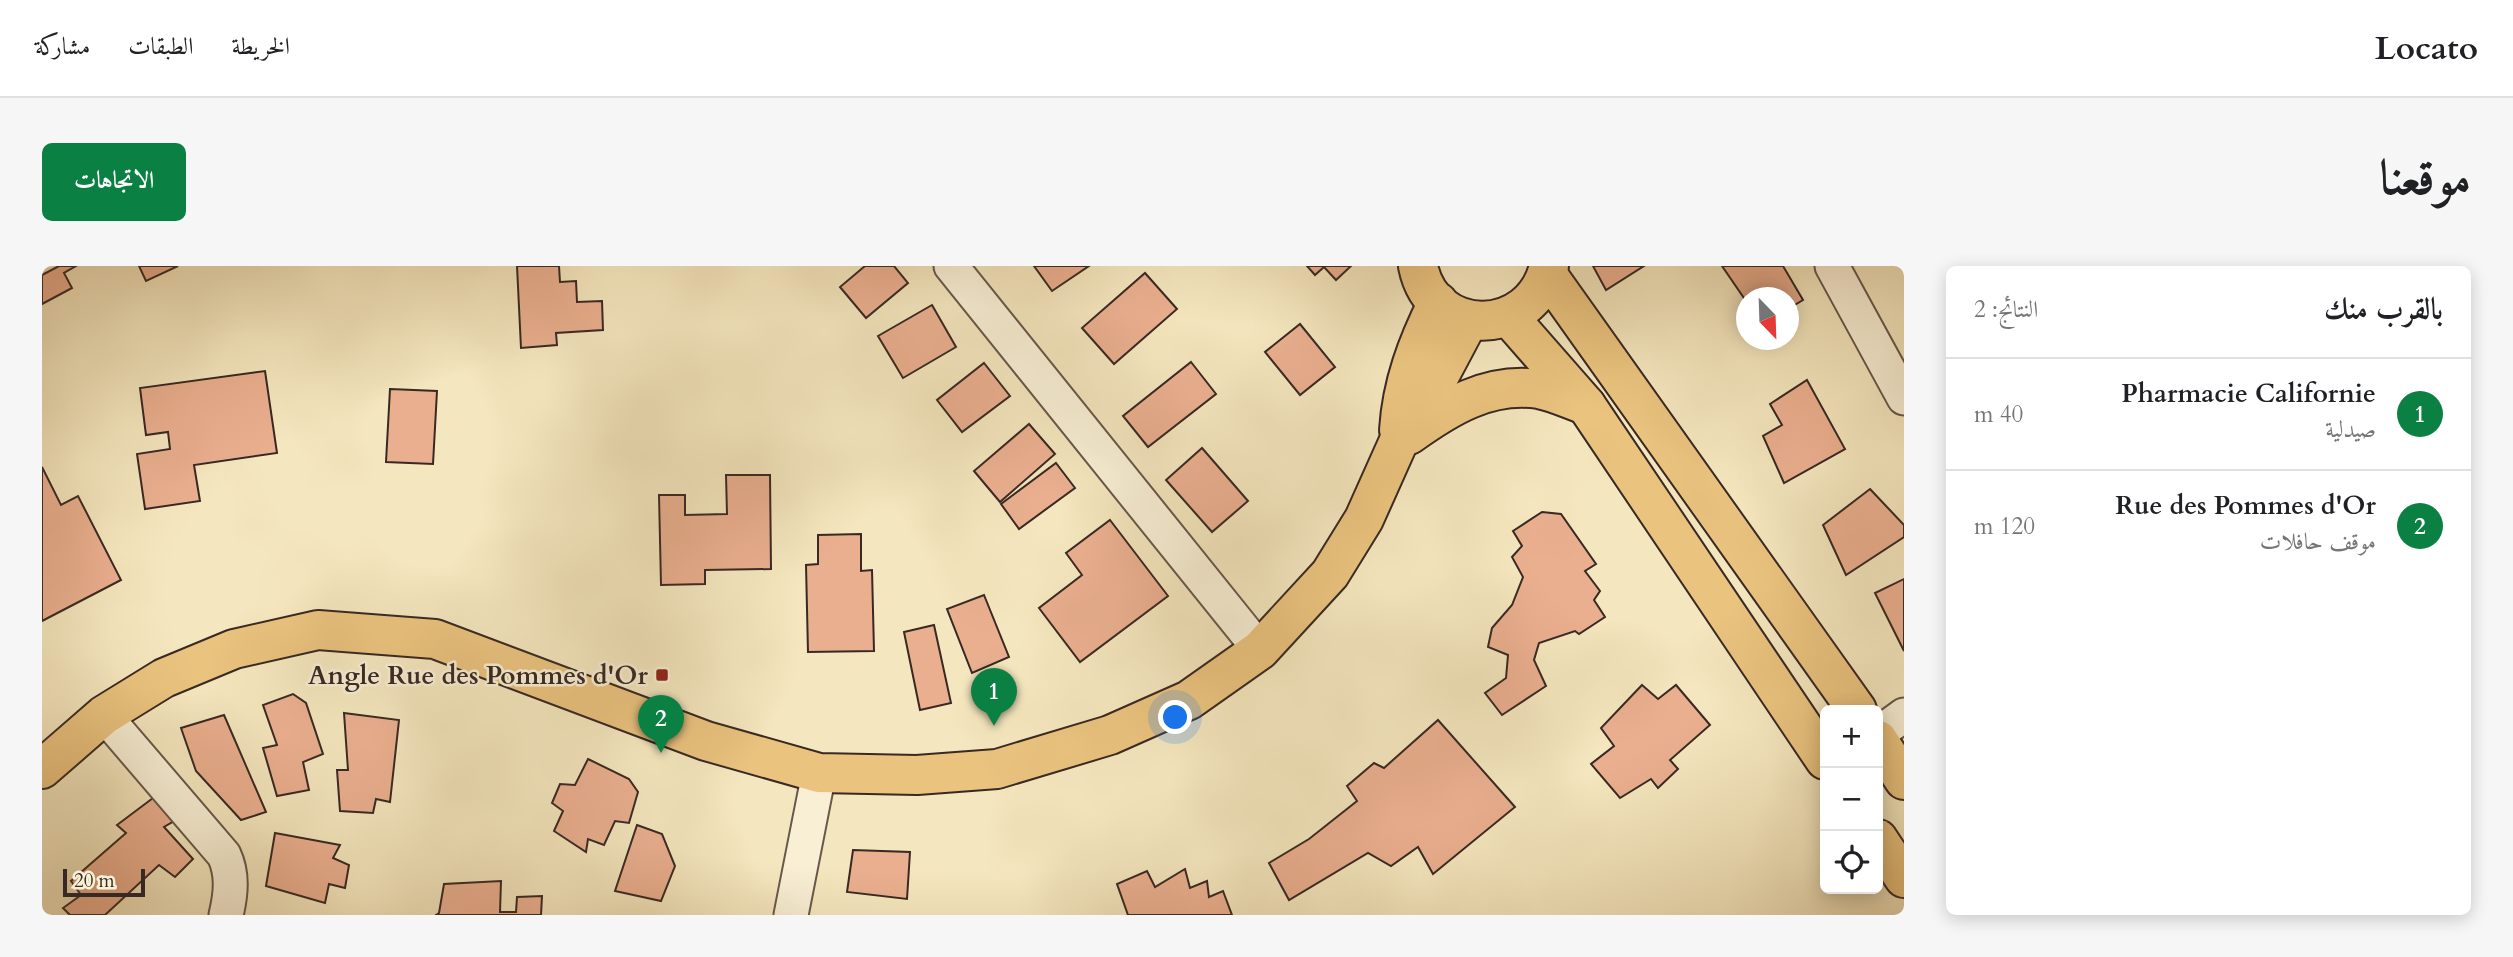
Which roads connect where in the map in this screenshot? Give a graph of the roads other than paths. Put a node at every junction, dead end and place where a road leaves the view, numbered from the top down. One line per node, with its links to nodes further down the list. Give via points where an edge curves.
1 (951, 266): 10 (street)
2 (1418, 266): 5 (main road, via 1426,288)
3 (1832, 266): 7 (street)
4 (1548, 270): 6 (main road, via 1529,303); 11 (main road)
5 (1453, 311): 6 (main road, via 1485,321); 9 (main road, via 1419,341 1408,372)
6 (1508, 316): 8 (main road)
7 (1904, 398)
8 (1587, 405): 9 (main road, via 1541,390 1487,393 1462,400); 16 (main road)
9 (1398, 443): 10 (main road, via 1364,519 1330,574)
10 (1260, 650): 18 (main road, via 1189,700 1110,736 997,769 918,775)
11 (1853, 705)
12 (104, 715): 17 (main road); 18 (main road, via 164,678 233,649 318,630 435,639 706,741); 22 (street, via 224,855 230,868)
13 (1904, 715): 14 (street)
14 (1883, 730)
15 (1883, 748): 19 (main road)
16 (1820, 753)
17 (42, 769)
18 (820, 773): 23 (street)
19 (1904, 780)
20 (1883, 846): 21 (main road)
21 (1904, 878)
22 (226, 915)
23 (791, 915)

